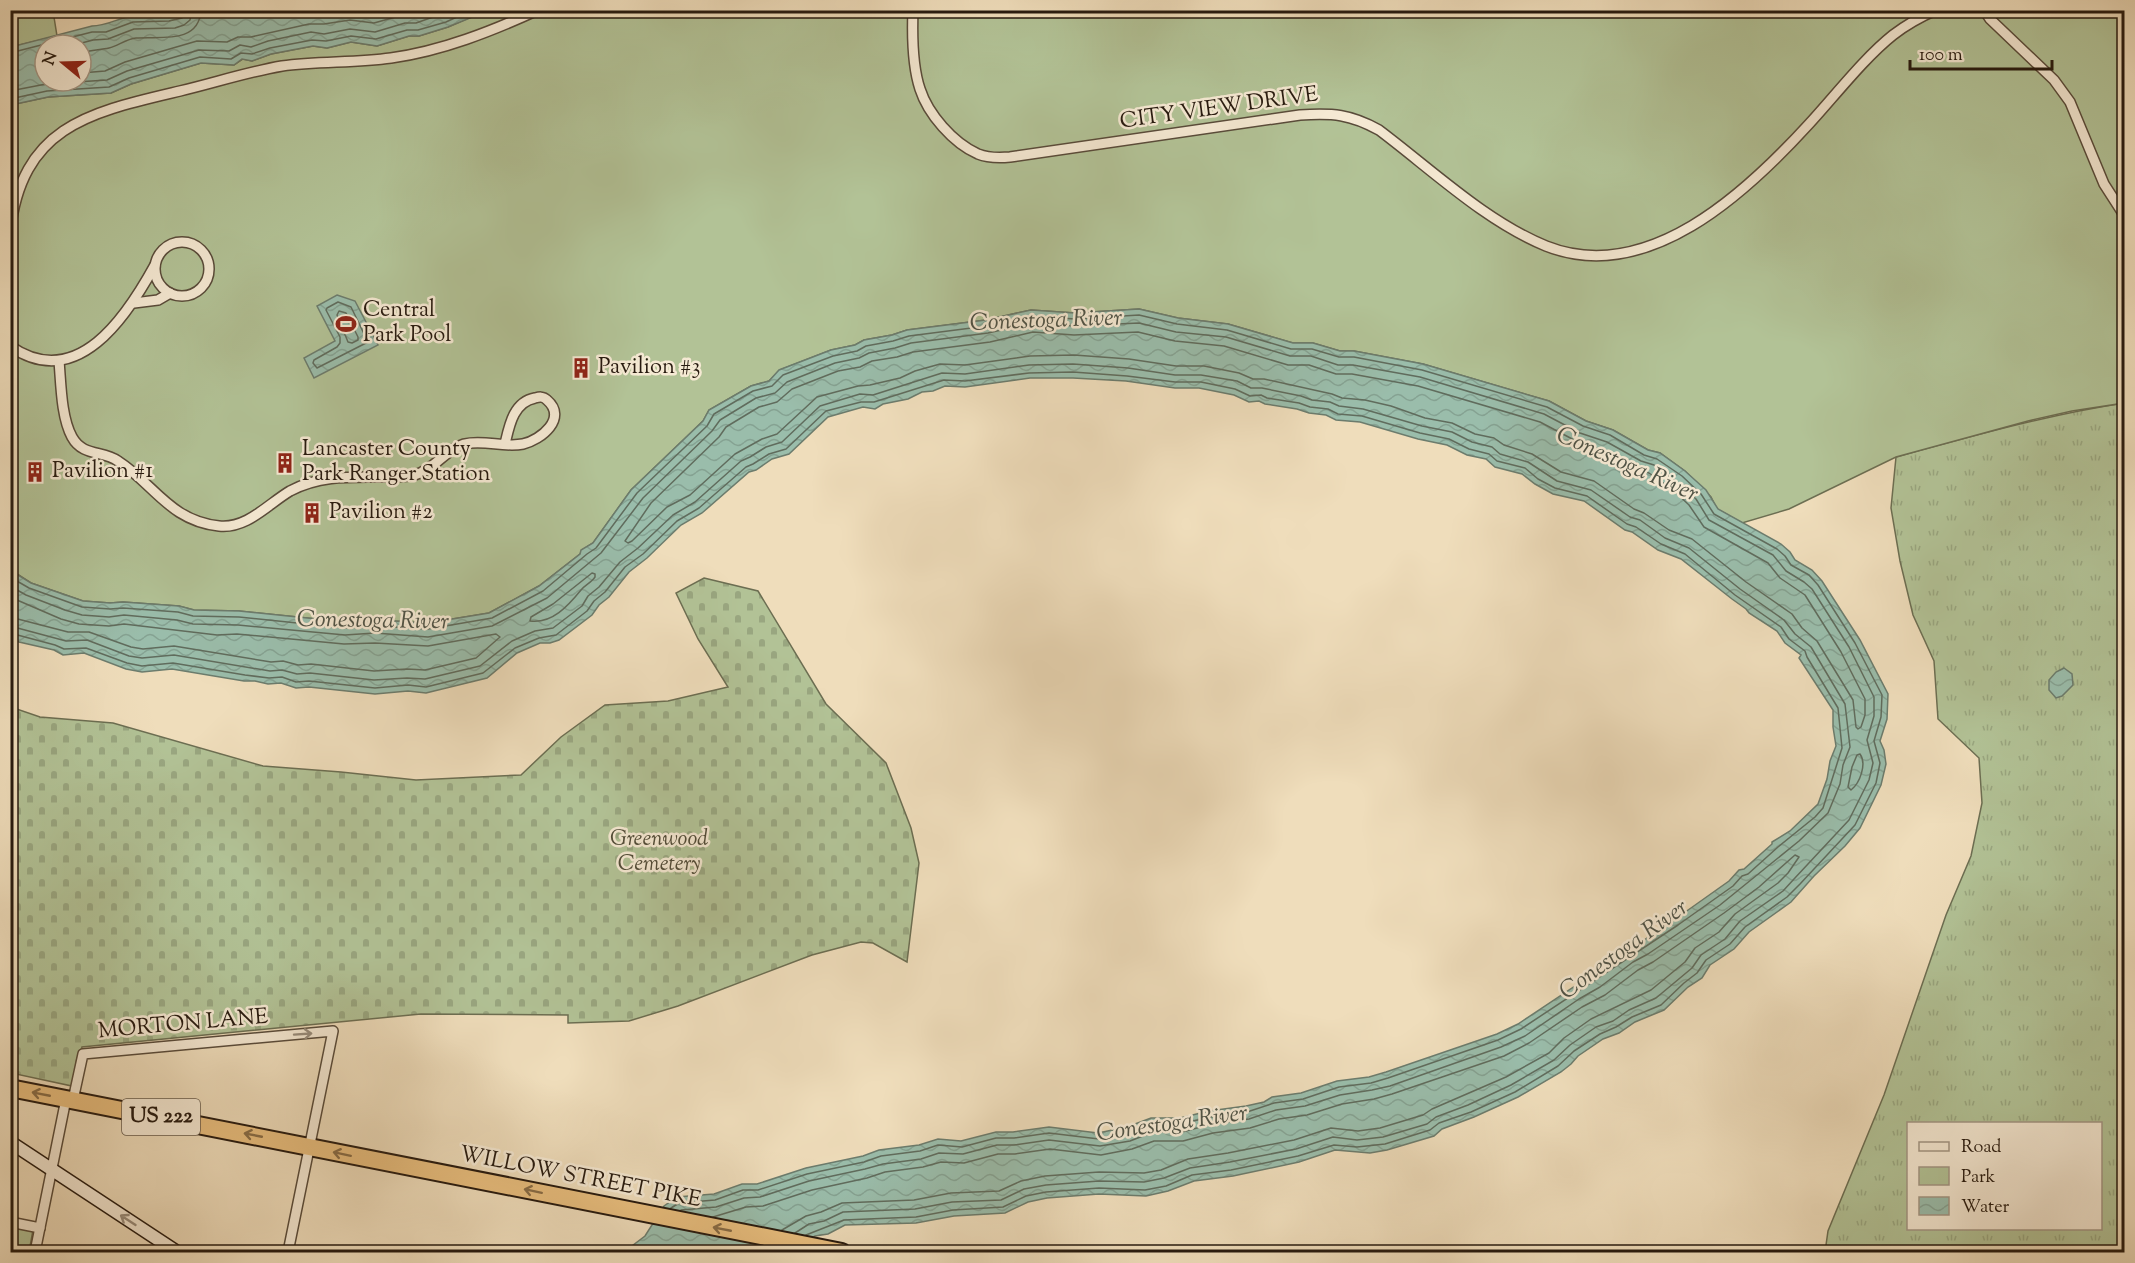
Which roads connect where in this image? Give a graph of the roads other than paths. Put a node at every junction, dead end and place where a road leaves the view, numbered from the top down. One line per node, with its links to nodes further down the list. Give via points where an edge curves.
1 (538, 10): 6 (street, via 421,52 260,71 131,102 88,117 61,132 31,166 15,202)
2 (913, 10): 3 (street, CITY VIEW DRIVE, via 916,71 925,100 951,135 984,156 1010,157 1300,115 1349,116 1378,130 1521,234 1564,252 1596,256 1656,243 1712,213 1770,165 1885,42)
3 (1936, 10)
4 (1984, 10): 5 (street, via 2065,95 2078,117 2104,184)
5 (2124, 214)
6 (10, 232)
7 (155, 265): 8 (street, via 158,281); 8 (street, via 163,250 178,242 191,243 206,254 210,271 203,288 187,296); 9 (street)
8 (170, 293): 9 (street, via 158,300)
9 (134, 303): 11 (street, via 84,352)
10 (10, 346): 11 (street, via 31,357)
11 (58, 361): 12 (street, via 66,424 76,443 88,452 116,459 172,508 211,525 234,526 262,513 289,492 319,480 414,475 462,445)
12 (505, 444): 12 (street, via 523,444 546,432 554,418 549,401 537,397 518,408)
13 (10, 1088): 14 (highway, US 222, one-way to 13)
14 (70, 1100): 16 (highway, US 222, one-way to 14); 16 (street, MORTON LANE, one-way to 16, via 83,1054 333,1031); 17 (street)
15 (10, 1142): 17 (main road)
16 (310, 1148): 22 (street); 23 (highway, WILLOW STREET PIKE / US 222, one-way to 16)
17 (51, 1169): 19 (street); 21 (main road, one-way to 17)
18 (10, 1222): 19 (street)
19 (40, 1228): 20 (street)
20 (35, 1252)
21 (177, 1252)
22 (288, 1252)
23 (842, 1252)

